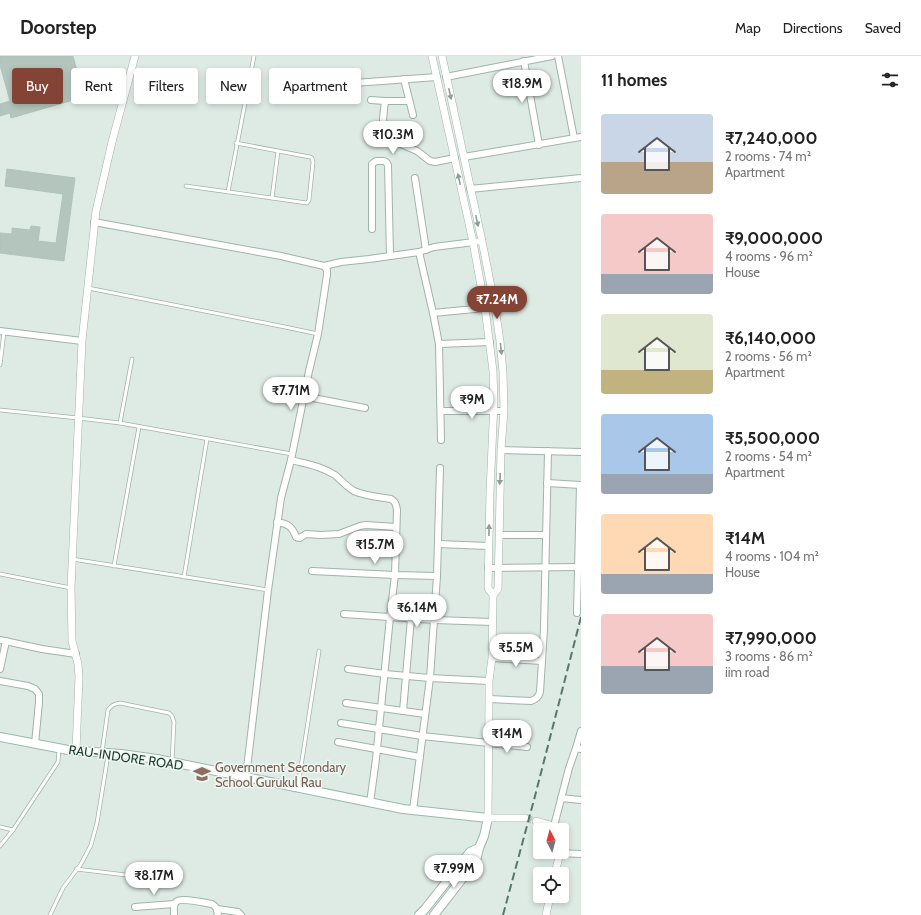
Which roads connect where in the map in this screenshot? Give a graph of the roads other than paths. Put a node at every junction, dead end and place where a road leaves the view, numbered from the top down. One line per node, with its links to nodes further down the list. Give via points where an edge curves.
1 (135, 56): 28 (street)
2 (254, 56): 17 (lane)
3 (432, 56): 8 (street)
4 (442, 56): 9 (street)
5 (552, 56): 7 (street)
6 (558, 56): 16 (street)
7 (524, 61): 9 (street); 18 (street)
8 (437, 77): 10 (street); 21 (street)
9 (446, 77): 20 (street, one-way to 20)
10 (404, 79): 11 (street); 14 (street)
11 (361, 82)
12 (371, 100): 13 (street)
13 (384, 101): 14 (street); 21 (street, via 383,129 387,138 417,151 430,161)
14 (409, 101): 15 (street)
15 (413, 115)
16 (578, 138): 18 (street)
17 (236, 143): 19 (lane); 26 (lane)
18 (538, 145): 20 (street)
19 (278, 151): 27 (lane); 27 (lane, via 312,158 309,200 304,203)
20 (464, 157): 25 (street)
21 (455, 158): 31 (street, one-way to 21)
22 (415, 178): 32 (street)
23 (581, 178): 25 (street)
24 (186, 186): 26 (lane)
25 (470, 189): 30 (street, one-way to 30)
26 (228, 192): 27 (lane)
27 (272, 198)
28 (94, 222): 35 (street); 36 (street)
29 (372, 229): 34 (street, via 372,164 384,161 388,166)
30 (482, 241): 31 (street); 51 (street, one-way to 51, via 500,341)
31 (473, 242): 32 (street); 37 (street)
32 (426, 250): 33 (street)
33 (419, 252): 34 (street); 38 (street)
34 (390, 256): 35 (street)
35 (324, 266): 40 (street, via 327,275)
36 (87, 288): 40 (lane); 41 (street)
37 (485, 308): 38 (street); 42 (street)
38 (433, 313): 43 (street)
39 (2, 331): 41 (street); 45 (lane)
40 (318, 334): 46 (street)
41 (82, 341): 52 (street)
42 (490, 342): 43 (street); 50 (street)
43 (439, 344): 49 (street)
44 (132, 359): 53 (lane)
45 (0, 365)
46 (303, 396): 47 (street); 60 (street)
47 (365, 408)
48 (0, 410): 52 (lane)
49 (441, 411): 50 (street); 56 (street)
50 (493, 411): 51 (street); 69 (street, one-way to 50)
51 (504, 411): 57 (street)
52 (78, 418): 53 (lane); 70 (street)
53 (120, 424): 54 (lane)
54 (140, 427): 55 (lane); 71 (lane)
55 (207, 439): 60 (lane); 80 (lane)
56 (441, 440)
57 (501, 450): 58 (street); 66 (street, one-way to 66)
58 (548, 451): 59 (street); 62 (street)
59 (581, 452)
60 (291, 457): 64 (street, via 280,498); 65 (street, via 337,476 361,494 394,501 397,510)
61 (440, 468): 68 (street)
62 (547, 483): 63 (street); 67 (street)
63 (581, 485): 73 (street)
64 (277, 522): 65 (street, via 289,526 296,537 300,538 306,534 339,534 360,526); 82 (street)
65 (396, 526): 78 (street)
66 (500, 535): 67 (street); 75 (street)
67 (546, 535): 72 (street)
68 (438, 544): 69 (street); 79 (street)
69 (489, 546): 74 (street)
70 (72, 559): 71 (lane); 81 (street)
71 (114, 566): 80 (lane)
72 (545, 567): 73 (street); 75 (street); 94 (street)
73 (578, 567): 84 (street)
74 (488, 568): 75 (street); 83 (street, via 488,588)
75 (498, 568): 83 (street, via 498,589)
76 (312, 570): 78 (street)
77 (0, 574): 81 (lane)
78 (395, 575): 79 (street); 86 (street)
79 (437, 576): 88 (street)
80 (184, 578): 82 (lane)
81 (71, 588): 92 (street, via 71,630)
82 (268, 590): 123 (street)
83 (493, 595): 89 (street)
84 (577, 613)
85 (344, 614): 86 (street)
86 (390, 617): 87 (street); 97 (street)
87 (411, 618): 88 (street); 98 (street)
88 (434, 620): 89 (street); 99 (street)
89 (492, 622): 93 (street)
90 (3, 641): 92 (street); 95 (street)
91 (319, 651): 124 (lane)
92 (76, 654): 119 (street, via 79,677)
93 (492, 658): 94 (street); 101 (street)
94 (542, 660): 102 (street, via 540,692 536,699)
95 (0, 669)
96 (348, 669): 97 (street)
97 (385, 674): 98 (street); 104 (street)
98 (406, 676): 99 (street); 105 (street)
99 (430, 678): 101 (street); 106 (street)
100 (0, 681): 114 (street, via 28,686 39,694)
101 (490, 681): 102 (street)
102 (489, 699): 113 (street)
103 (346, 703): 104 (street)
104 (381, 708): 105 (street); 108 (street)
105 (403, 711): 106 (street)
106 (425, 714): 110 (street)
107 (341, 722): 108 (street)
108 (379, 729): 110 (street); 117 (street)
109 (581, 731): 118 (street)
110 (422, 736): 113 (street); 121 (street)
111 (0, 737): 114 (main road, RAU-INDORE ROAD)
112 (338, 742): 117 (street)
113 (489, 743): 115 (street); 129 (street)
114 (36, 744): 116 (main road, RAU-INDORE ROAD)
115 (526, 747)
116 (59, 748): 119 (main road, RAU-INDORE ROAD); 135 (lane, via 58,762)
117 (377, 748): 121 (street); 127 (street)
118 (579, 748): 125 (street)
119 (76, 750): 120 (main road, RAU-INDORE ROAD)
120 (105, 753): 122 (main road, RAU-INDORE ROAD); 122 (lane, via 108,710 114,704 120,703 169,713 172,716); 140 (lane, via 103,793 94,835 87,853)
121 (420, 756): 128 (street)
122 (172, 762): 123 (main road, RAU-INDORE ROAD)
123 (246, 777): 124 (main road, RAU-INDORE ROAD)
124 (298, 788): 127 (main road, RAU-INDORE ROAD)
125 (561, 798): 126 (street); 133 (street)
126 (581, 800)
127 (370, 803): 128 (main road, RAU-INDORE ROAD)
128 (413, 810): 129 (main road, RAU-INDORE ROAD)
129 (488, 818): 130 (street); 137 (main road)
130 (525, 818)
131 (536, 821): 132 (street)
132 (542, 823)
133 (558, 823)
134 (0, 827): 135 (lane)
135 (13, 830): 136 (lane)
136 (0, 846)
137 (479, 848): 149 (main road, via 470,852); 150 (main road, via 476,861)
138 (569, 853): 139 (street)
139 (581, 854)
140 (76, 869): 141 (lane); 146 (lane)
141 (168, 880)
142 (549, 903): 151 (street)
143 (174, 904): 144 (street); 145 (street, via 182,900 212,904); 147 (street)
144 (135, 907)
145 (218, 912): 148 (street, via 238,912)
146 (50, 915)
147 (174, 915)
148 (241, 915)
149 (419, 915)
150 (434, 915)
151 (546, 915)

